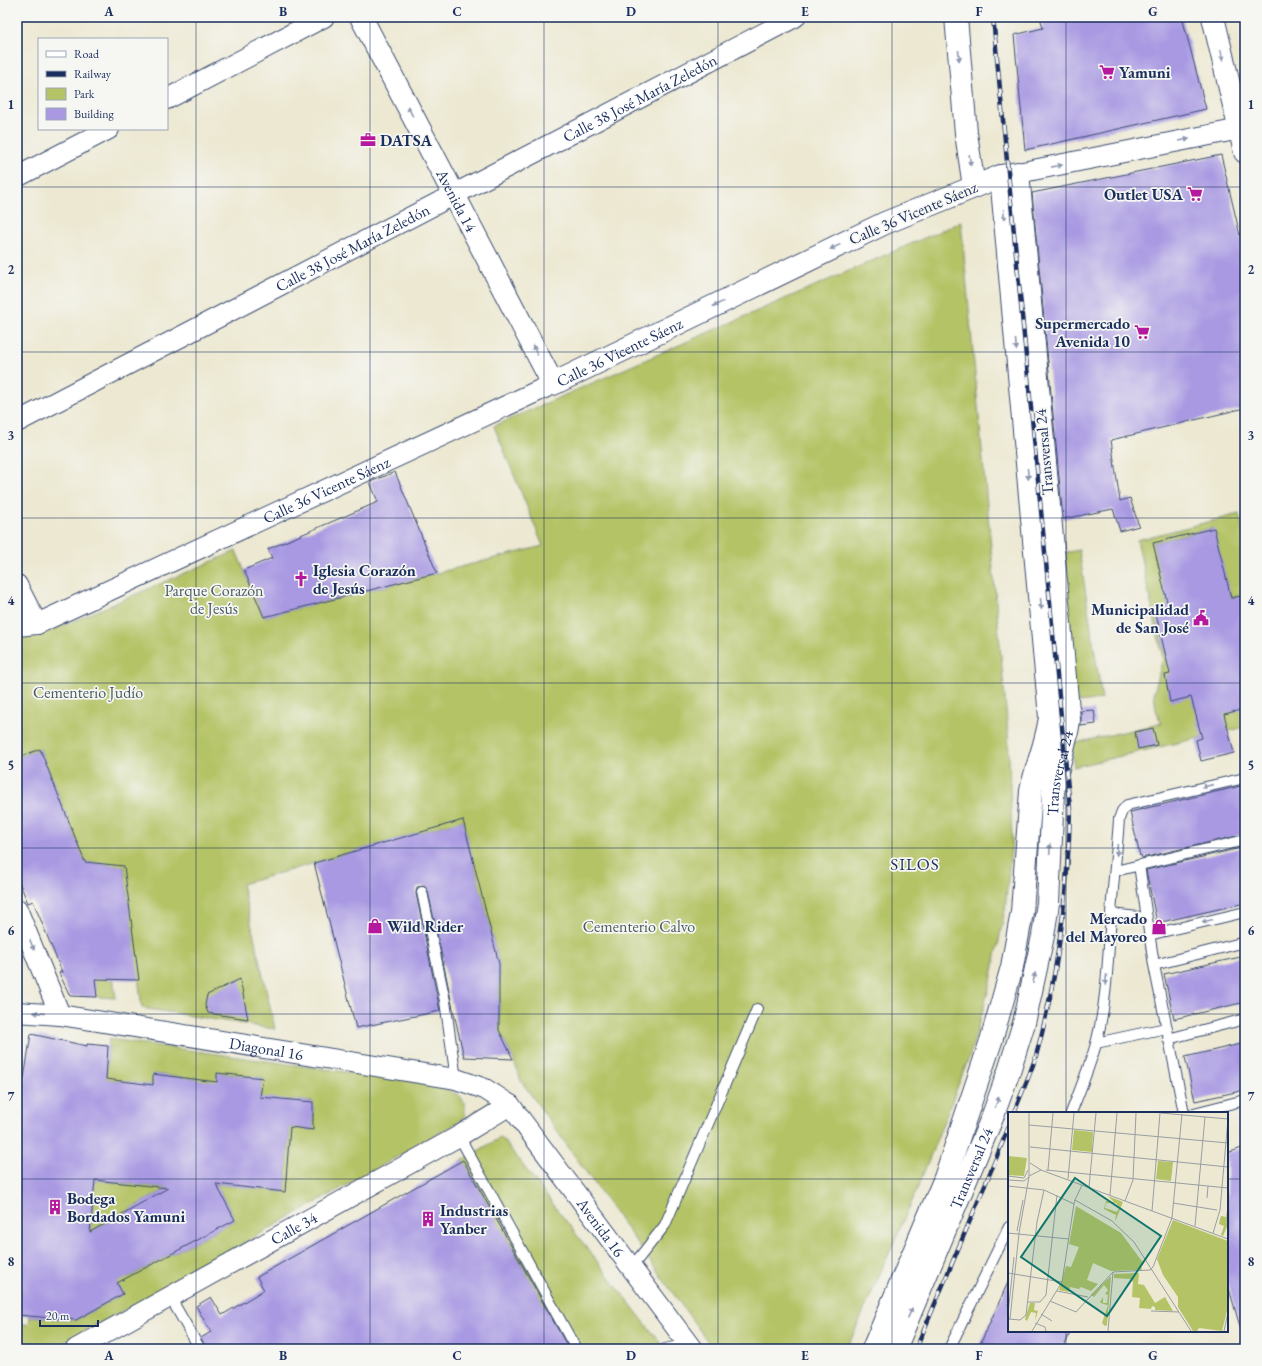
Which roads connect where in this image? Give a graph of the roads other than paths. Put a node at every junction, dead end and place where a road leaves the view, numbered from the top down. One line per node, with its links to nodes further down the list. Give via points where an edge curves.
1 (324, 17): 6 (street)
2 (361, 17): 13 (main road, Avenida 14, one-way to 2)
3 (795, 17): 13 (street, Calle 38 José María Zeledón)
4 (956, 17): 12 (main road, one-way to 12, via 966,133)
5 (1213, 17): 7 (main road, one-way to 7)
6 (168, 98)
7 (1240, 129): 9 (main road); 10 (street, Calle 36 Vicente Sáenz, one-way to 7)
8 (107, 130): 11 (street)
9 (1245, 152)
10 (1010, 175): 12 (main road, Calle 36 Vicente Sáenz); 45 (main road, Transversal 24, via 1069,720 1053,793 1048,903 1024,1023 1009,1071)
11 (17, 177)
12 (974, 187): 14 (main road, Calle 36 Vicente Sáenz, one-way to 14, via 885,223)
13 (454, 194): 14 (main road, Avenida 14, one-way to 13); 15 (street, Calle 38 José María Zeledón)
14 (553, 384): 17 (street, Calle 36 Vicente Sáenz)
15 (17, 422)
16 (17, 585): 17 (street)
17 (37, 624): 18 (street, Calle 36 Vicente Sáenz)
18 (17, 626)
19 (1245, 778): 22 (lane, one-way to 22, via 1127,805 1119,820)
20 (1245, 840): 21 (lane)
21 (1139, 865): 22 (lane); 27 (lane)
22 (1115, 871): 26 (lane)
23 (422, 892): 38 (lane, via 445,1002)
24 (17, 909): 33 (street, one-way to 33)
25 (1245, 912): 28 (lane, one-way to 28)
26 (1111, 914): 27 (lane); 37 (lane, one-way to 37, via 1108,967)
27 (1147, 918): 28 (lane)
28 (1149, 935): 30 (lane)
29 (1245, 942): 30 (lane)
30 (1154, 965): 35 (lane)
31 (757, 1009): 47 (lane, via 665,1225)
32 (17, 1012): 33 (street, Diagonal 16, one-way to 32)
33 (60, 1015): 38 (street, Diagonal 16)
34 (1245, 1019): 36 (lane)
35 (1166, 1028): 36 (lane); 37 (lane)
36 (1168, 1039): 42 (lane)
37 (1096, 1043): 41 (lane)
38 (456, 1079): 40 (street, Diagonal 16, via 486,1089)
39 (1245, 1100): 43 (lane)
40 (510, 1105): 44 (street, Calle 34); 47 (street, Avenida 16)
41 (1071, 1112)
42 (1184, 1112)
43 (1198, 1112)
44 (459, 1136): 48 (street, Calle 34); 52 (lane)
45 (954, 1182): 54 (main road, Transversal 24); 55 (main road, Transversal 24, one-way to 45)
46 (1008, 1229): 56 (lane)
47 (631, 1268): 49 (street, Avenida 16)
48 (170, 1297): 50 (street, Calle 34); 51 (lane)
49 (690, 1346): 53 (lane)
50 (76, 1349)
51 (200, 1349)
52 (576, 1349)
53 (664, 1349)
54 (873, 1349)
55 (895, 1349)
56 (949, 1349)

